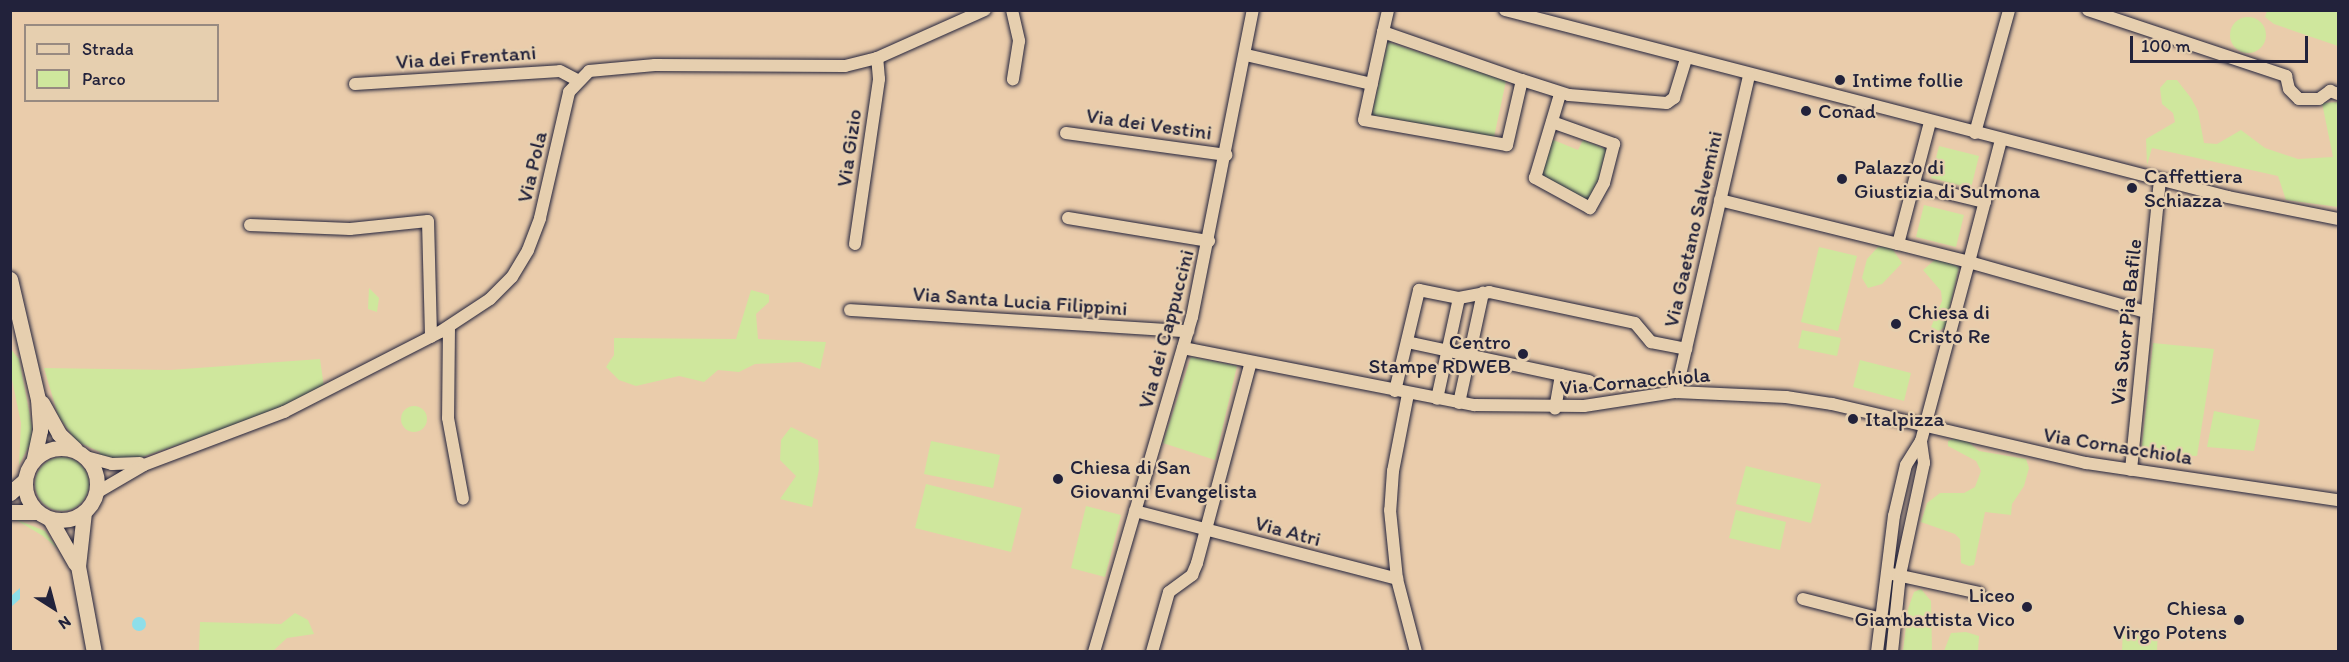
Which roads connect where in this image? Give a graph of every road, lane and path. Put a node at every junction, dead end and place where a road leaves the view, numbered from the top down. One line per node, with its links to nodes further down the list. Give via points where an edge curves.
1 (985, 10): 10 (street)
2 (1012, 10): 14 (street, via 1019,41)
3 (1253, 10): 9 (street, Via dei Cappuccini)
4 (1388, 10): 8 (street)
5 (1506, 10): 11 (street)
6 (2009, 10): 23 (street)
7 (2088, 10): 19 (street, via 2286,76 2294,95 2306,101 2319,99 2330,91)
8 (1383, 32): 15 (street); 17 (street)
9 (1246, 56): 17 (street); 25 (street, Via dei Cappuccini)
10 (877, 58): 13 (street, via 832,67 601,67); 34 (street, Via Gizio, via 879,79)
11 (1686, 59): 12 (street); 18 (street, via 1669,102)
12 (1749, 75): 21 (street); 28 (street, Via Gaetano Salvemini)
13 (577, 80): 16 (street, Via dei Frentani, via 560,71); 42 (street, Via Pola, via 569,92 540,218 528,250 498,292)
14 (1013, 80)
15 (1522, 80): 17 (street, via 1507,145 1364,120); 18 (street)
16 (354, 84)
17 (1372, 84)
18 (1560, 94): 20 (street)
19 (2338, 94)
20 (1552, 122): 20 (street, via 1535,178 1590,208 1604,183 1614,144)
21 (1930, 122): 23 (street); 27 (street)
22 (1066, 133): 25 (street, Via dei Vestini)
23 (1975, 133): 24 (street)
24 (2001, 140): 26 (street); 29 (street)
25 (1226, 155): 33 (street, Via dei Cappuccini)
26 (2160, 179): 31 (street); 41 (street, Via Suor Pia Bafile)
27 (1914, 185): 29 (street); 35 (street)
28 (1720, 200): 35 (street); 47 (street, Via Gaetano Salvemini)
29 (1985, 202): 36 (street)
30 (1068, 218): 33 (street)
31 (2338, 219)
32 (250, 225): 44 (street, via 350,229 428,220)
33 (1209, 241): 43 (street, Via dei Cappuccini)
34 (855, 244)
35 (1899, 244): 36 (street)
36 (1969, 262): 41 (street); 59 (street)
37 (10, 279): 53 (main road)
38 (1483, 292): 39 (street); 47 (street, via 1635,323 1651,342); 49 (street)
39 (1459, 298): 45 (street, via 1419,290); 48 (street)
40 (850, 310): 43 (street, Via Santa Lucia Filippini)
41 (2146, 312): 64 (street, Via Suor Pia Bafile)
42 (449, 327): 44 (street, Via Pola); 68 (street, via 448,418)
43 (1188, 332): 46 (street, Via dei Cappuccini)
44 (431, 337): 63 (street, Via Pola, via 258,424)
45 (1407, 342): 48 (street); 54 (street)
46 (1183, 348): 50 (street, Via Cornacchiola); 70 (street, Via dei Cappuccini)
47 (1686, 349): 55 (street, Via Gaetano Salvemini)
48 (1447, 351): 49 (street); 56 (street)
49 (1469, 356): 51 (street); 57 (street)
50 (1251, 362): 54 (street, Via Cornacchiola); 74 (street)
51 (1561, 375): 52 (street); 58 (street)
52 (1589, 381)
53 (35, 384): 61 (main road, via 54,426); 62 (main road, via 40,430)
54 (1402, 392): 56 (street, Via Cornacchiola); 78 (street, via 1391,493)
55 (1676, 392): 58 (street, Via Cornacchiola); 59 (street, Via Cornacchiola, via 1809,400)
56 (1437, 399): 57 (street, Via Cornacchiola)
57 (1459, 403): 58 (street, Via Cornacchiola)
58 (1555, 408)
59 (1926, 425): 60 (street); 64 (street, Via Cornacchiola, via 2038,453)
60 (1921, 441): 75 (street, via 1905,465); 76 (street, via 1923,463)
61 (81, 454): 62 (main road, via 50,449); 63 (street, Via Pola, via 112,464); 67 (main road, via 97,477)
62 (34, 459): 65 (main road)
63 (153, 461): 67 (street, Via Pola)
64 (2131, 470): 69 (street, Via Cornacchiola)
65 (24, 481): 66 (main road); 73 (main road, via 28,501)
66 (10, 493)
67 (96, 493): 72 (main road)
68 (463, 498)
69 (2338, 500)
70 (1135, 511): 74 (street, Via Atri); 83 (street, Via dei Cappuccini)
71 (10, 512): 73 (main road)
72 (84, 512): 73 (main road, via 71,519); 77 (main road, via 78,547)
73 (43, 515): 77 (main road, via 68,547)
74 (1206, 530): 78 (street, Via Atri); 84 (street, via 1194,572 1169,592)
75 (1885, 573): 76 (street); 81 (street)
76 (1900, 575): 79 (street); 87 (street)
77 (79, 576): 82 (main road)
78 (1397, 579): 85 (street)
79 (1979, 593)
80 (1803, 600): 81 (street)
81 (1881, 619): 86 (street)
82 (94, 651)
83 (1094, 651)
84 (1152, 651)
85 (1416, 651)
86 (1877, 651)
87 (1892, 651)

